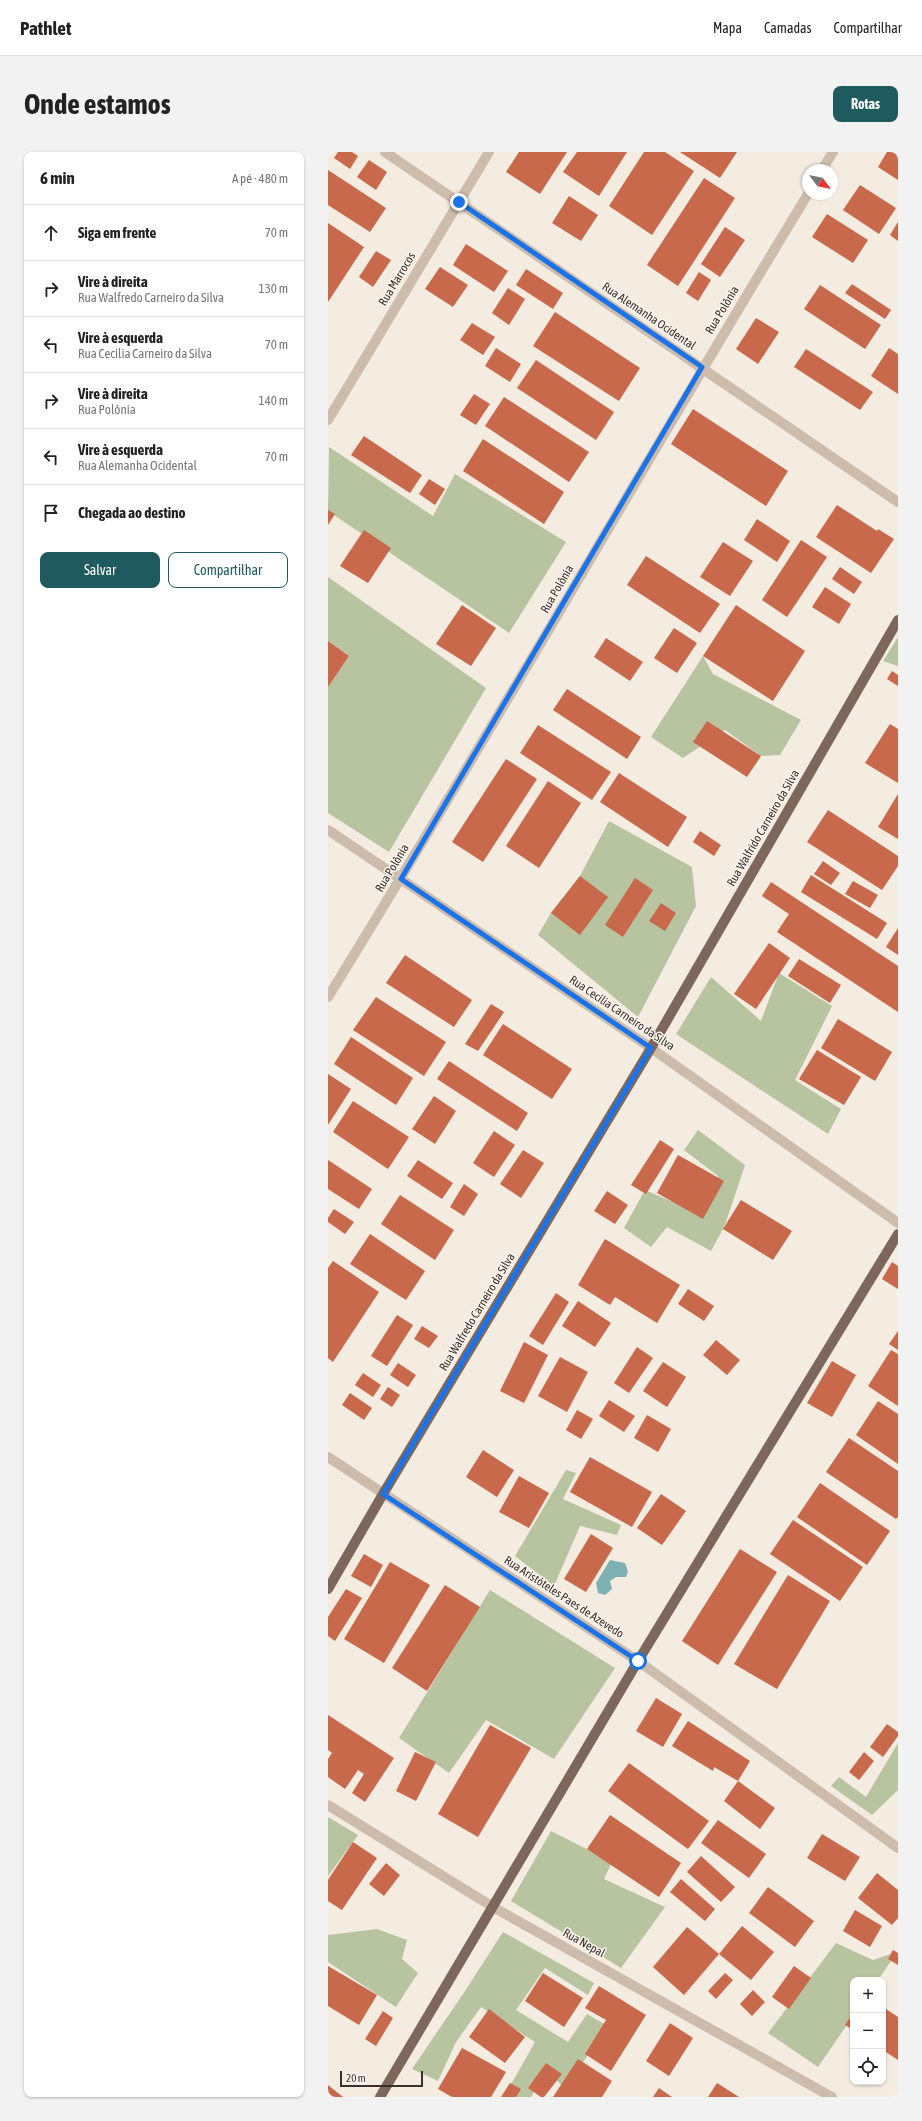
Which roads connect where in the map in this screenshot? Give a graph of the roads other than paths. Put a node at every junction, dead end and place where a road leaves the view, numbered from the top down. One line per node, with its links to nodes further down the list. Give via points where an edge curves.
1 (386, 152): 6 (street, Rua Alemanha Ocidental)
2 (489, 152): 6 (street, Rua Marrocos)
3 (833, 152): 4 (street)
4 (826, 164)
5 (804, 200): 7 (street, Rua Polônia)
6 (459, 202): 7 (street, Rua Alemanha Ocidental); 8 (street, Rua Marrocos)
7 (702, 367): 9 (street, Rua Alemanha Ocidental); 12 (street, Rua Polônia)
8 (328, 420)
9 (898, 502)
10 (898, 620): 14 (main road, Rua Walfrido Carneiro da Silva)
11 (328, 830): 12 (street, Rua Cecília Carneiro da Silva)
12 (401, 879): 13 (street, Rua Polônia); 14 (street, Rua Cecília Carneiro da Silva)
13 (328, 997)
14 (651, 1048): 15 (street, Rua Cecília Carneiro da Silva); 18 (main road, Rua Walfredo Carneiro da Silva)
15 (898, 1223)
16 (898, 1234): 20 (main road)
17 (328, 1457): 18 (street, Rua Aristóteles Paes de Azevedo)
18 (383, 1494): 19 (main road, Rua Walfredo Carneiro da Silva); 20 (street, Rua Aristóteles Paes de Azevedo)
19 (328, 1589)
20 (638, 1661): 22 (street, Rua Aristóteles Paes de Azevedo); 23 (main road)
21 (328, 1805): 23 (street, Rua Nepal)
22 (898, 1848)
23 (493, 1907): 24 (main road); 25 (street, Rua Nepal)
24 (380, 2097)
25 (832, 2097)

